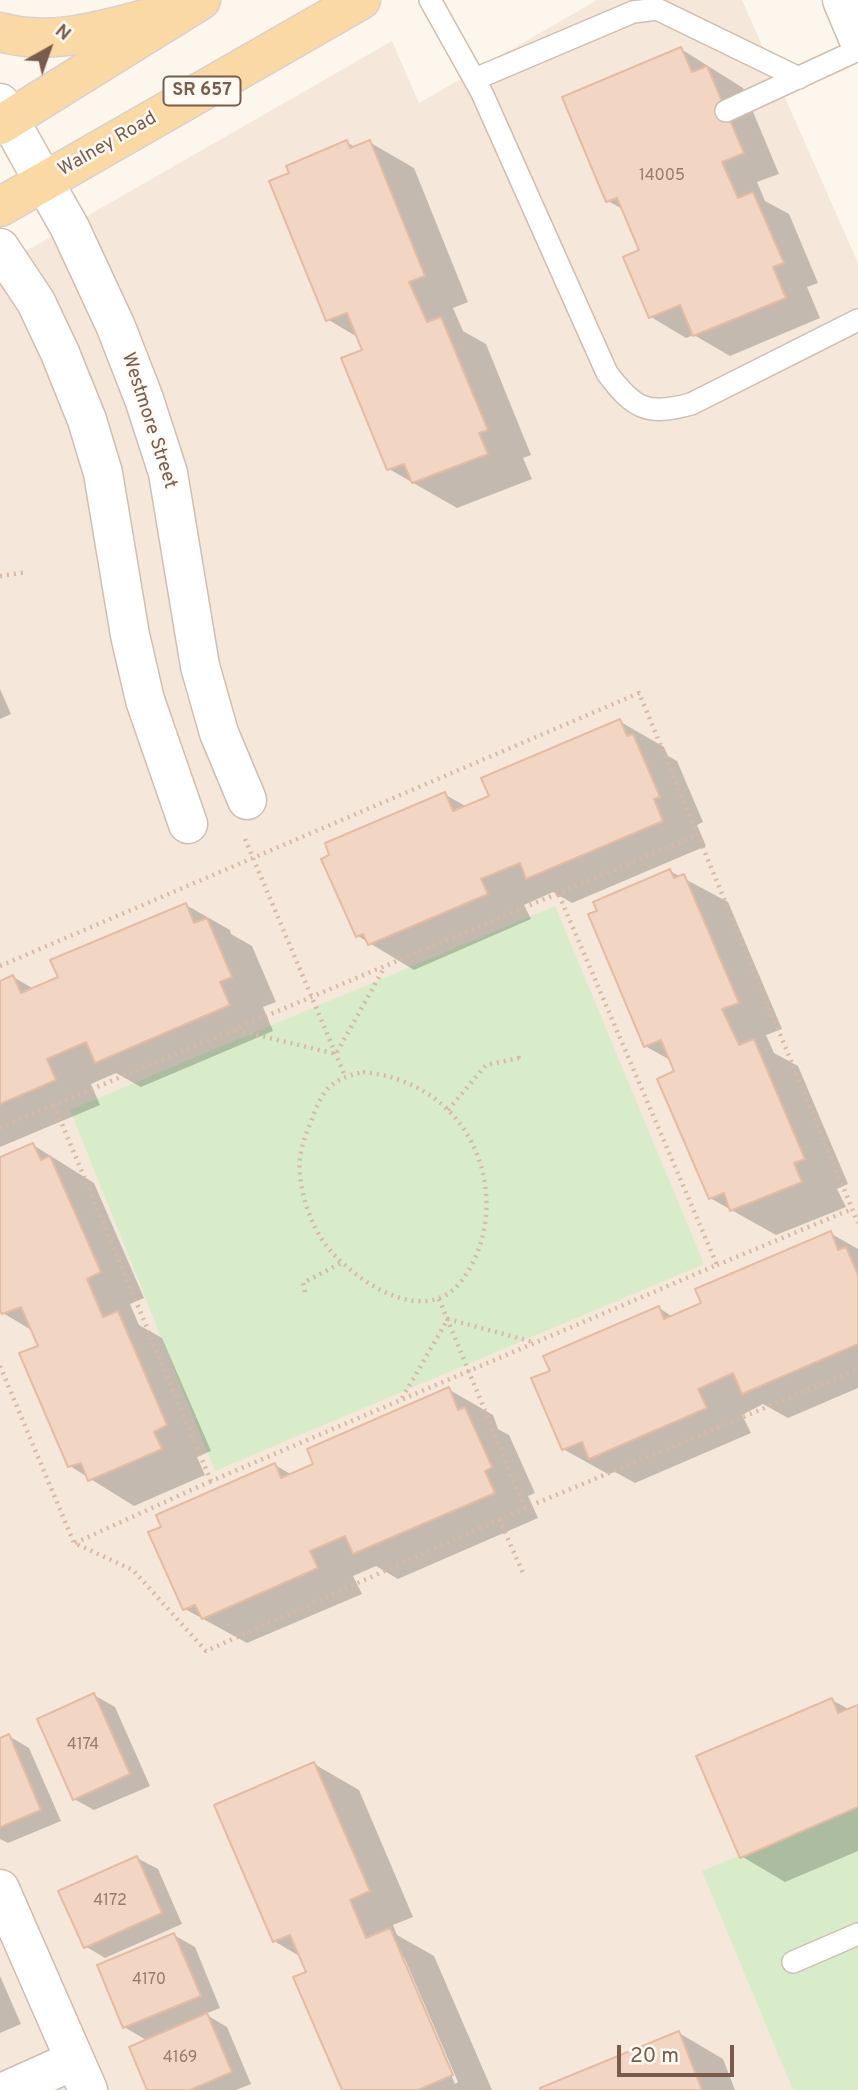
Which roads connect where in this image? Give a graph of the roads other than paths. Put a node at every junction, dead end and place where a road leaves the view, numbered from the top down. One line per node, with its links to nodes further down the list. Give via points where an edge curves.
1 (361, 0): 12 (main road, Walney Road / SR 657)
2 (430, 0): 9 (lane)
3 (842, 0): 6 (street)
4 (193, 4): 5 (main road, via 84,34 53,38); 11 (main road)
5 (0, 32)
6 (858, 38)
7 (858, 50): 8 (lane)
8 (799, 78): 9 (lane, via 657,9 633,12); 10 (lane)
9 (475, 79): 15 (lane, via 607,373 641,407 664,412 691,404)
10 (726, 111)
11 (3, 116): 12 (street, Westmore Street)
12 (44, 182): 13 (main road, Walney Road / SR 657); 16 (street, Westmore Street, via 110,314 144,399 167,472 200,666)
13 (0, 207)
14 (0, 248): 17 (street, via 36,303 87,420 103,473 145,700)
15 (858, 320)
16 (244, 815)
17 (188, 824)
18 (0, 1889): 21 (street)
19 (858, 1934): 20 (lane)
20 (793, 1962)
21 (81, 2075): 22 (street)
22 (8, 2090)

